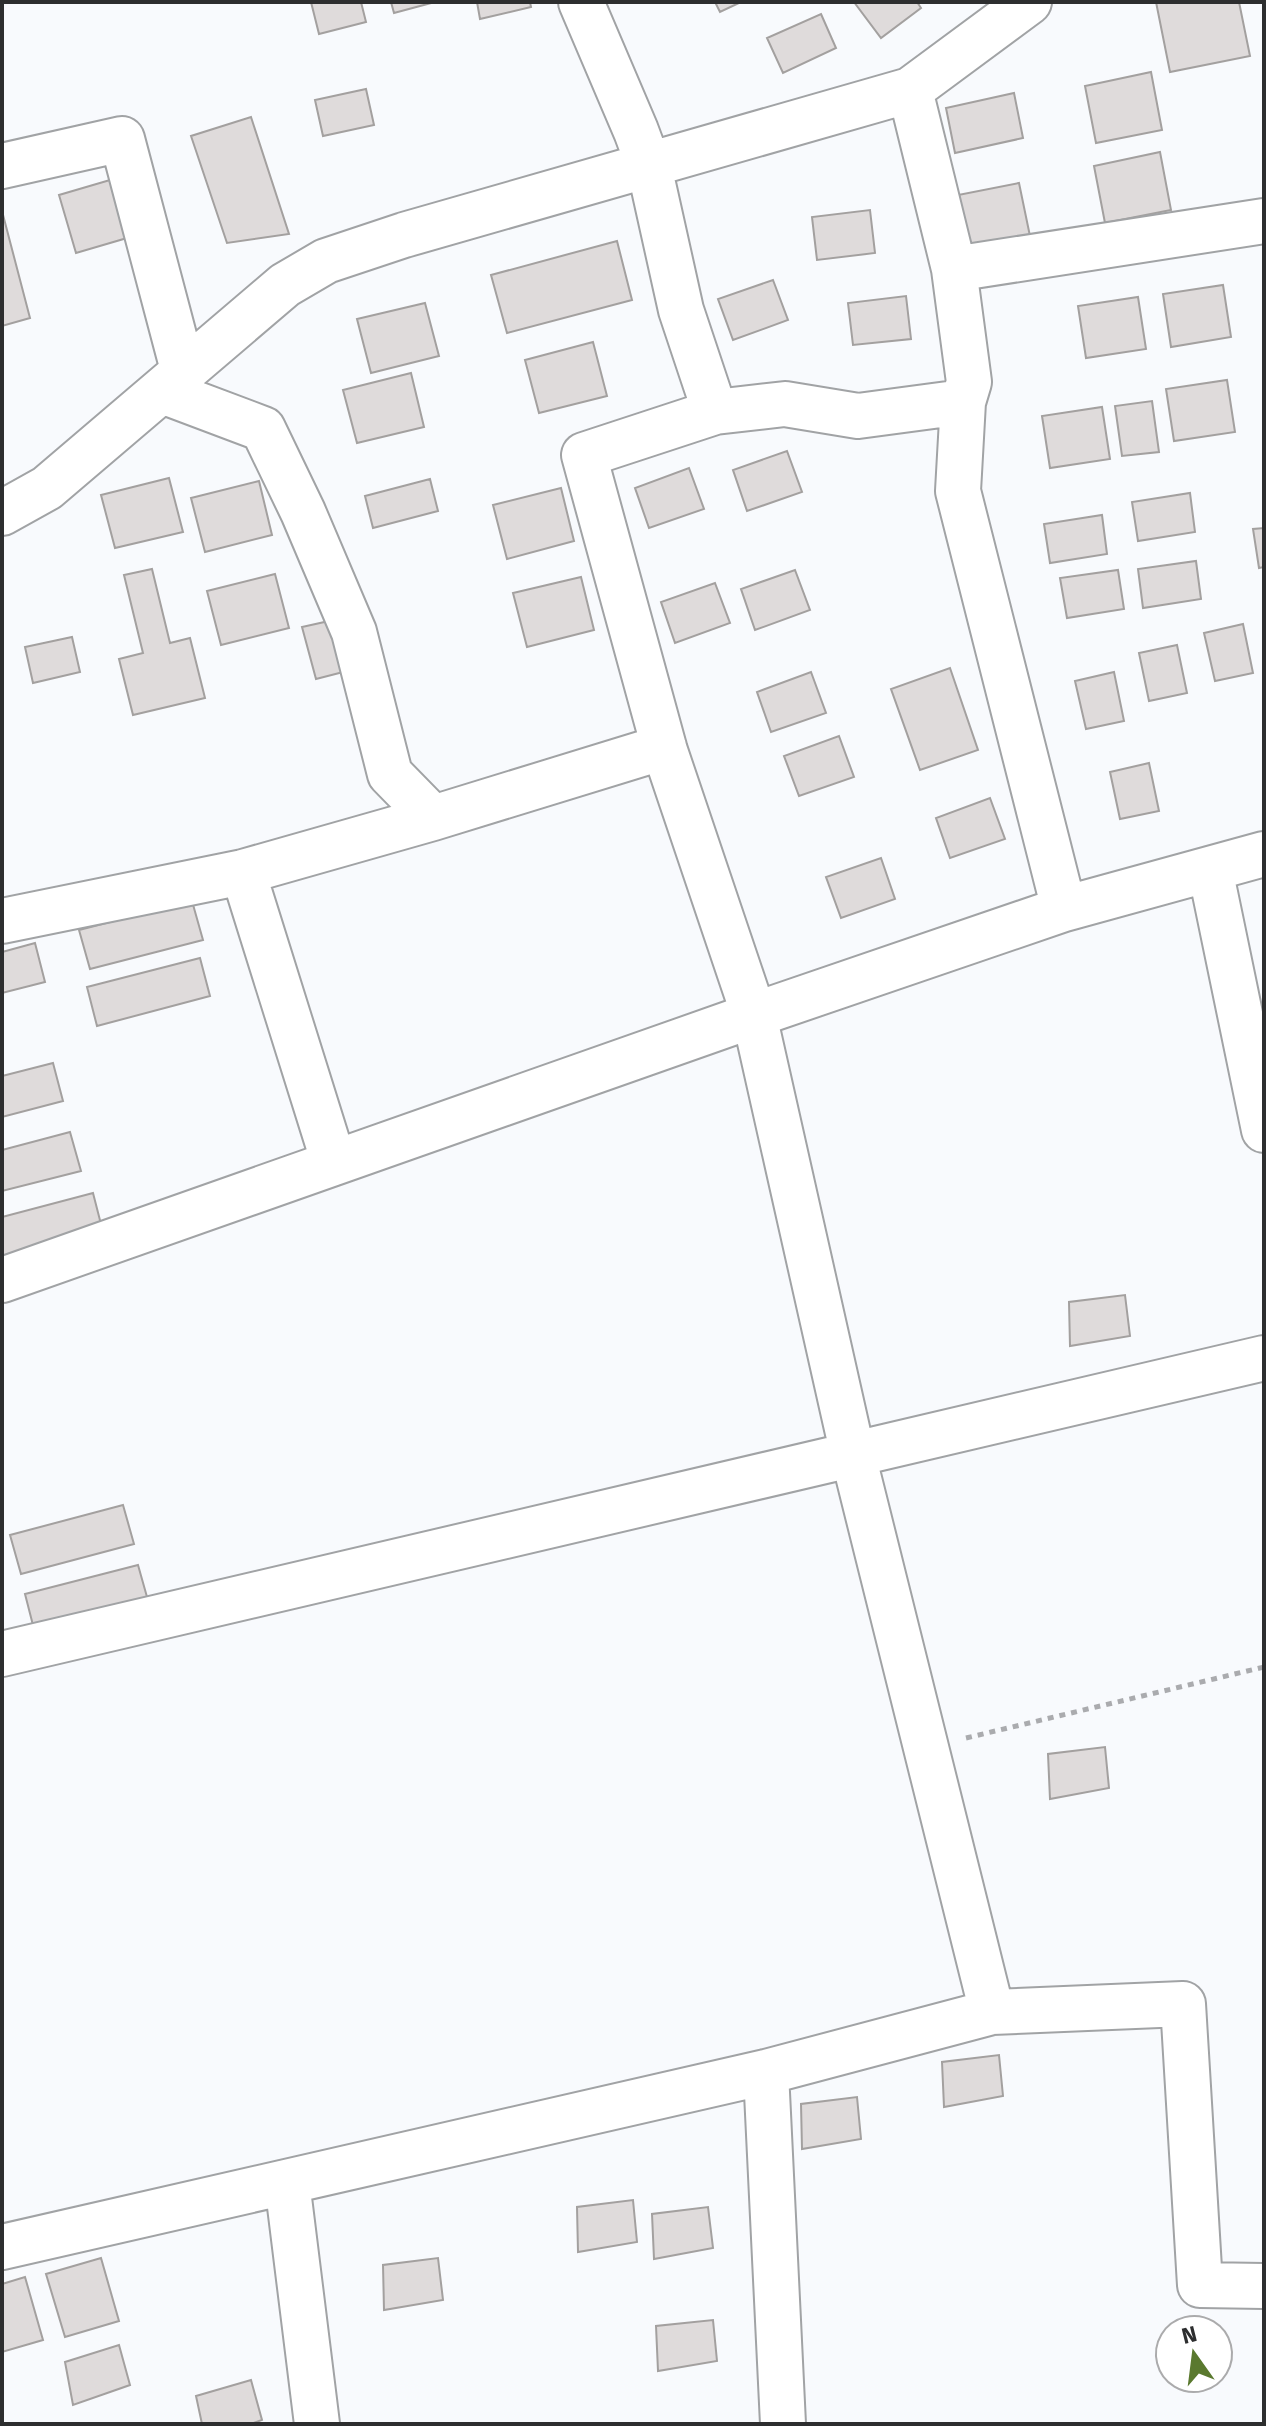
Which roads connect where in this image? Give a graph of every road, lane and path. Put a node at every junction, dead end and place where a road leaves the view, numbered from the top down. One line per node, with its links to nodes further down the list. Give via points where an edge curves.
1 (581, 2): 4 (street)
2 (1029, 2): 3 (street)
3 (910, 90): 4 (street); 7 (street)
4 (643, 152): 8 (street, via 326,261 285,285); 10 (street, via 681,310)
5 (2, 166): 8 (street, via 122,139)
6 (1264, 221): 7 (street)
7 (954, 269): 9 (street, via 969,382)
8 (176, 367): 11 (street, via 47,488); 13 (street, via 263,429 354,632 390,774)
9 (963, 402): 10 (street, via 858,416 785,404); 17 (street, via 958,491)
10 (715, 412): 12 (street, via 584,455)
11 (2, 513)
12 (664, 747): 13 (street); 19 (street)
13 (433, 818): 16 (street)
14 (1264, 854): 15 (street)
15 (1210, 869): 17 (street); 20 (street)
16 (243, 872): 18 (street); 21 (street)
17 (1064, 909): 19 (street)
18 (2, 921)
19 (754, 1015): 21 (street); 24 (street)
20 (1264, 1130)
21 (334, 1163): 22 (street)
22 (2, 1280)
23 (1264, 1358): 24 (street)
24 (853, 1455): 25 (street); 27 (street)
25 (2, 1654)
26 (1264, 1667): 27 (path)
27 (926, 1748): 28 (street)
28 (992, 2012): 29 (street); 32 (street, via 1183,2004 1200,2285)
29 (766, 2072): 30 (street); 34 (street)
30 (287, 2182): 31 (street); 33 (street)
31 (2, 2247)
32 (1264, 2286)
33 (317, 2424)
34 (783, 2424)

